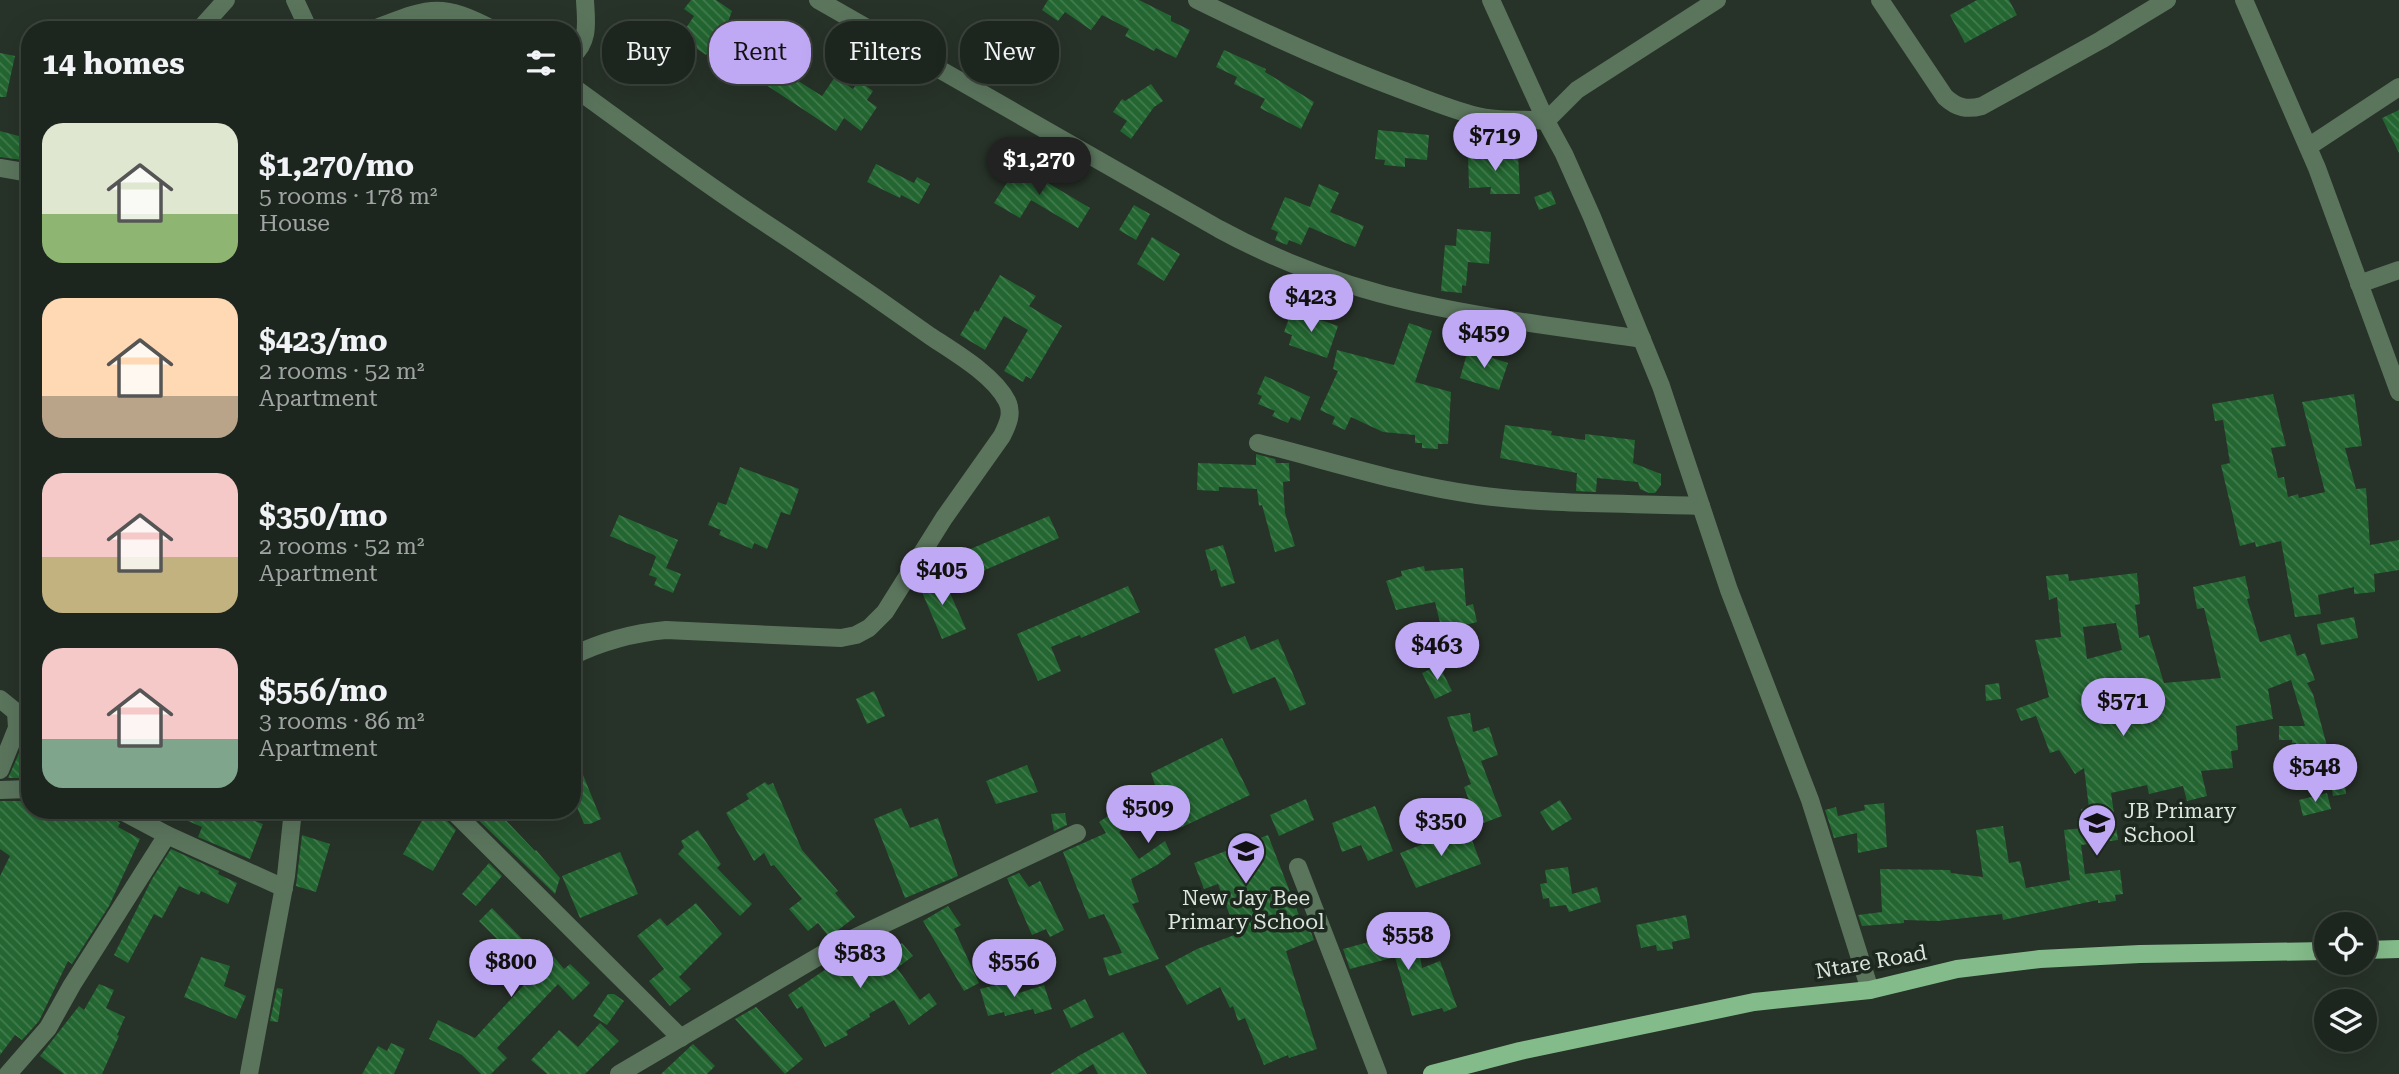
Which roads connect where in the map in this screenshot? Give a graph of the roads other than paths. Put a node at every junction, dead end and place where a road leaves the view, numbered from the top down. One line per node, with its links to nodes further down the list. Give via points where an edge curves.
1 (226, 0): 11 (street)
2 (295, 0): 12 (street)
3 (585, 0): 15 (street, via 587,30)
4 (818, 0): 24 (street, via 1219,229 1284,261 1412,302)
5 (1197, 0): 18 (street, via 1346,69 1443,106 1498,120)
6 (1491, 0): 18 (street)
7 (1717, 0): 18 (street, via 1577,90)
8 (1880, 0): 9 (street, via 1945,97 1955,106 1970,109)
9 (2166, 0)
10 (2244, 0): 19 (street)
11 (207, 21)
12 (305, 21)
13 (395, 21): 14 (street, via 446,8)
14 (480, 21)
15 (581, 45)
16 (2399, 87): 19 (street)
17 (581, 93): 28 (street, via 966,361 996,386 1010,410 1002,436 885,612 869,628 841,638 639,632)
18 (1546, 121): 24 (street, via 1587,204)
19 (2308, 147): 23 (street)
20 (0, 167): 21 (street)
21 (21, 171)
22 (2399, 270): 23 (street)
23 (2360, 284): 25 (street)
24 (1642, 340): 27 (street)
25 (2399, 392)
26 (1258, 443): 27 (street, via 1478,495)
27 (1701, 506): 43 (street, via 1810,800)
28 (581, 652)
29 (0, 699): 30 (street, via 16,712 17,729)
30 (0, 770)
31 (21, 789): 32 (street)
32 (0, 790)
33 (137, 819): 37 (street)
34 (292, 819): 39 (street)
35 (461, 819): 44 (street)
36 (1077, 833): 44 (street, via 833,948)
37 (167, 835): 39 (street); 45 (street, via 48,1028)
38 (1298, 867): 48 (street)
39 (284, 888): 46 (street)
40 (2399, 949): 41 (main road)
41 (2377, 950)
42 (2314, 951): 43 (main road, Ntare Road, via 2040,959 1957,969)
43 (1870, 990): 49 (main road, Ntare Road, via 1754,1002)
44 (681, 1038): 47 (street)
45 (8, 1074)
46 (249, 1074)
47 (619, 1074)
48 (1378, 1074)
49 (1432, 1074)

